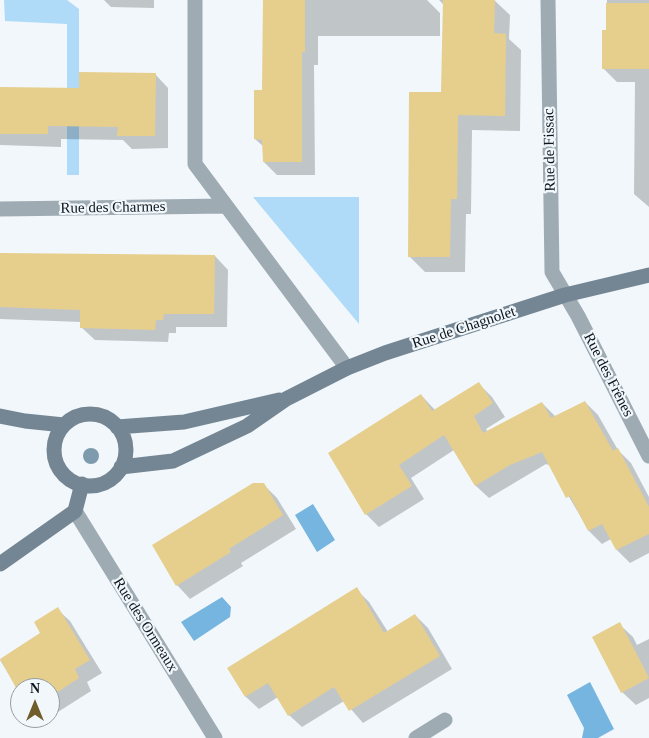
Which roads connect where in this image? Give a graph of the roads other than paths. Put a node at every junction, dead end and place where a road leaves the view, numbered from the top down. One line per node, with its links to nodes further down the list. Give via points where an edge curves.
1 (195, 0): 3 (street, via 196,164)
2 (548, 0): 6 (street, Rue de Fissac, via 552,272)
3 (226, 206): 4 (street, Rue des Charmes); 7 (street)
4 (0, 209)
5 (649, 274): 6 (street, Rue de Chagnolet)
6 (565, 295): 7 (street, Rue de Chagnolet); 12 (street, Rue des Frênes)
7 (348, 368): 8 (street, Rue de Chagnolet)
8 (286, 399): 11 (street, Rue de Chagnolet, via 184,422); 13 (street, Rue de Chagnolet, via 247,426 173,461)
9 (0, 416): 10 (street)
10 (64, 425): 11 (street, via 72,418 91,414 110,420); 14 (street, via 55,442 56,461 68,478)
11 (117, 427): 13 (street, via 125,446)
12 (649, 456)
13 (121, 467): 14 (street, via 107,481 96,486)
14 (82, 484): 15 (street)
15 (75, 511): 16 (street); 18 (street, Rue des Ormeaux)
16 (0, 564)
17 (445, 720): 19 (street)
18 (216, 738)
19 (416, 738)

